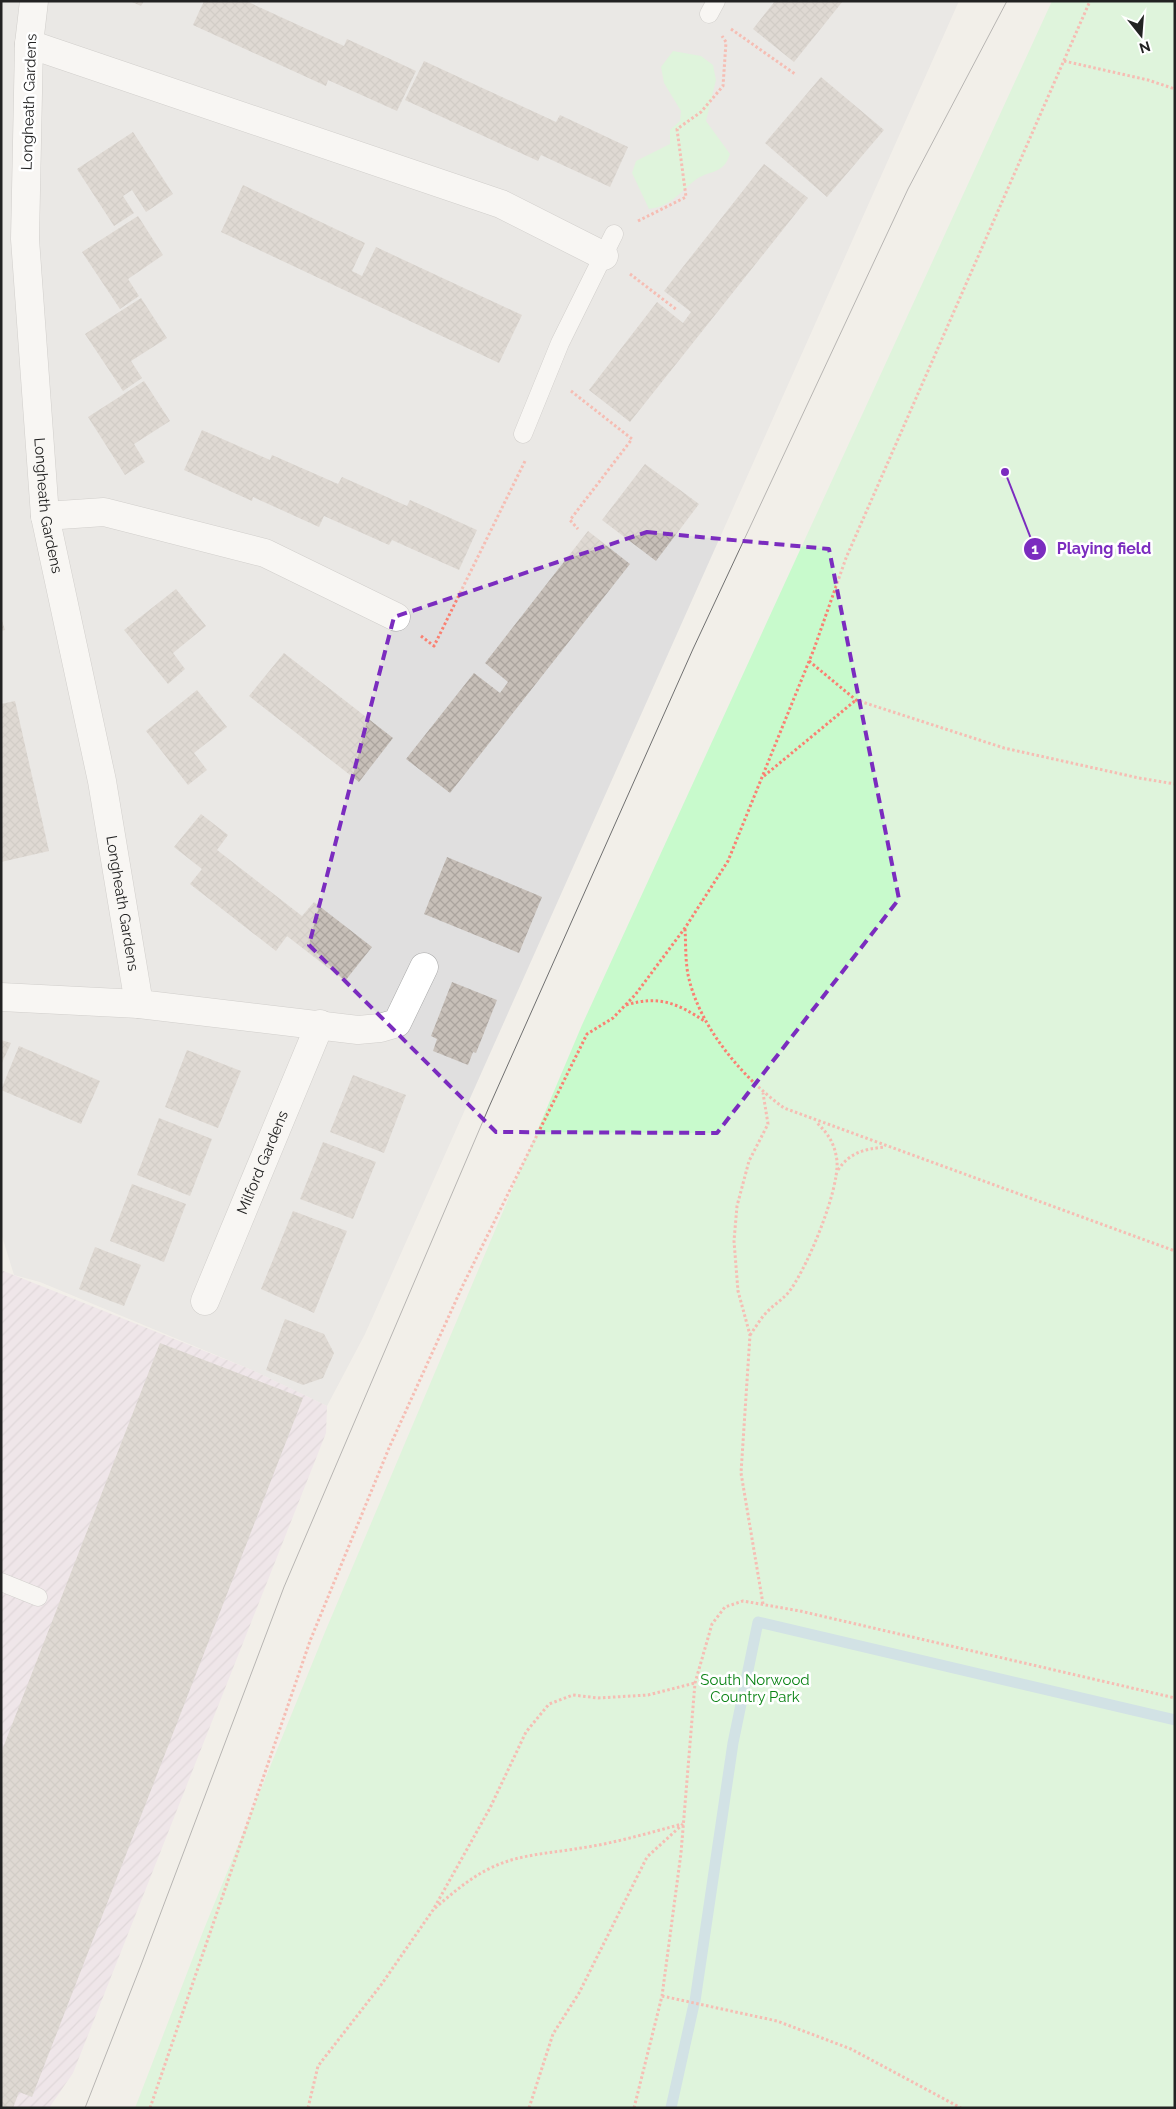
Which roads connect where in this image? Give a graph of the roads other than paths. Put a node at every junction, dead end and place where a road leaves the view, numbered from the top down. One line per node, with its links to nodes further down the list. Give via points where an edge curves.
1 (34, 1): 2 (street, Longheath Gardens)
2 (29, 44): 3 (street, via 500,204); 5 (street, Longheath Gardens, via 25,238)
3 (609, 245): 4 (lane, via 560,343)
4 (523, 434)
5 (45, 516): 6 (street, via 104,512 265,552); 9 (street, Longheath Gardens, via 102,781)
6 (396, 617)
7 (424, 967): 10 (street, via 397,1022 358,1030)
8 (1, 997): 9 (street)
9 (139, 1004): 10 (street)
10 (320, 1024): 11 (street, Milford Gardens)
11 (205, 1301)
12 (1, 1582): 13 (lane)
13 (38, 1597)

